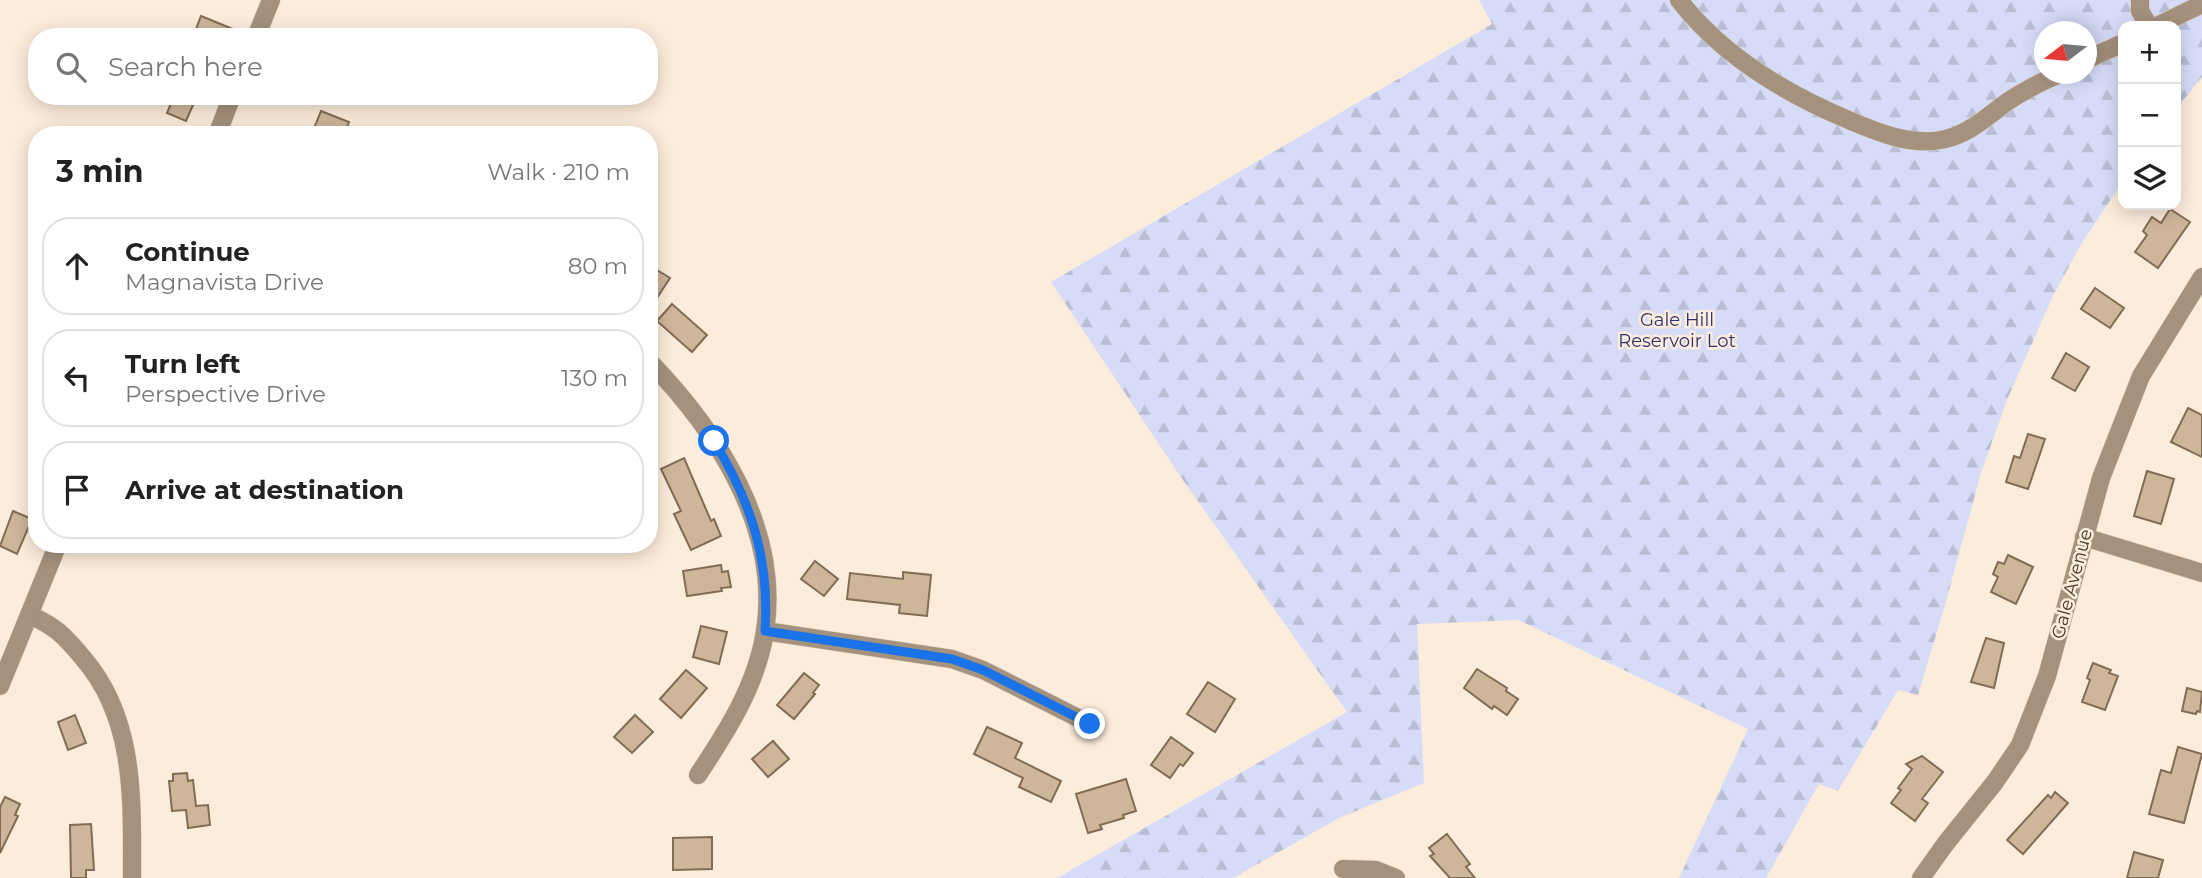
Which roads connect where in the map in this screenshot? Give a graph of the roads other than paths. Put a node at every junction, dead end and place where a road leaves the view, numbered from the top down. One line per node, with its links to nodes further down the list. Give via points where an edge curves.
1 (271, 0): 7 (street)
2 (1679, 0): 10 (street, via 1727,49 1779,87 1899,139 1934,141 1957,136)
3 (2140, 0): 5 (street)
4 (2202, 4): 6 (street)
5 (2146, 21)
6 (2167, 21)
7 (260, 28)
8 (2118, 45): 9 (street)
9 (2097, 55)
10 (2040, 84)
11 (229, 105): 12 (street)
12 (220, 126)
13 (2202, 277): 15 (street, Gale Avenue, via 2141,376 2101,478)
14 (658, 372): 19 (street, via 700,420 743,496 764,566)
15 (2084, 537): 17 (street); 26 (street, Gale Avenue, via 2047,676 2020,746)
16 (54, 553): 18 (street)
17 (2202, 573)
18 (30, 615): 20 (street); 24 (street, via 53,625 77,650 95,671 117,713 129,771)
19 (765, 631): 21 (street, via 952,659); 22 (street, via 749,688)
20 (0, 686)
21 (1090, 724)
22 (698, 775)
23 (1343, 869): 25 (street, via 1376,870)
24 (132, 878)
25 (1396, 878)
26 (1921, 878)

